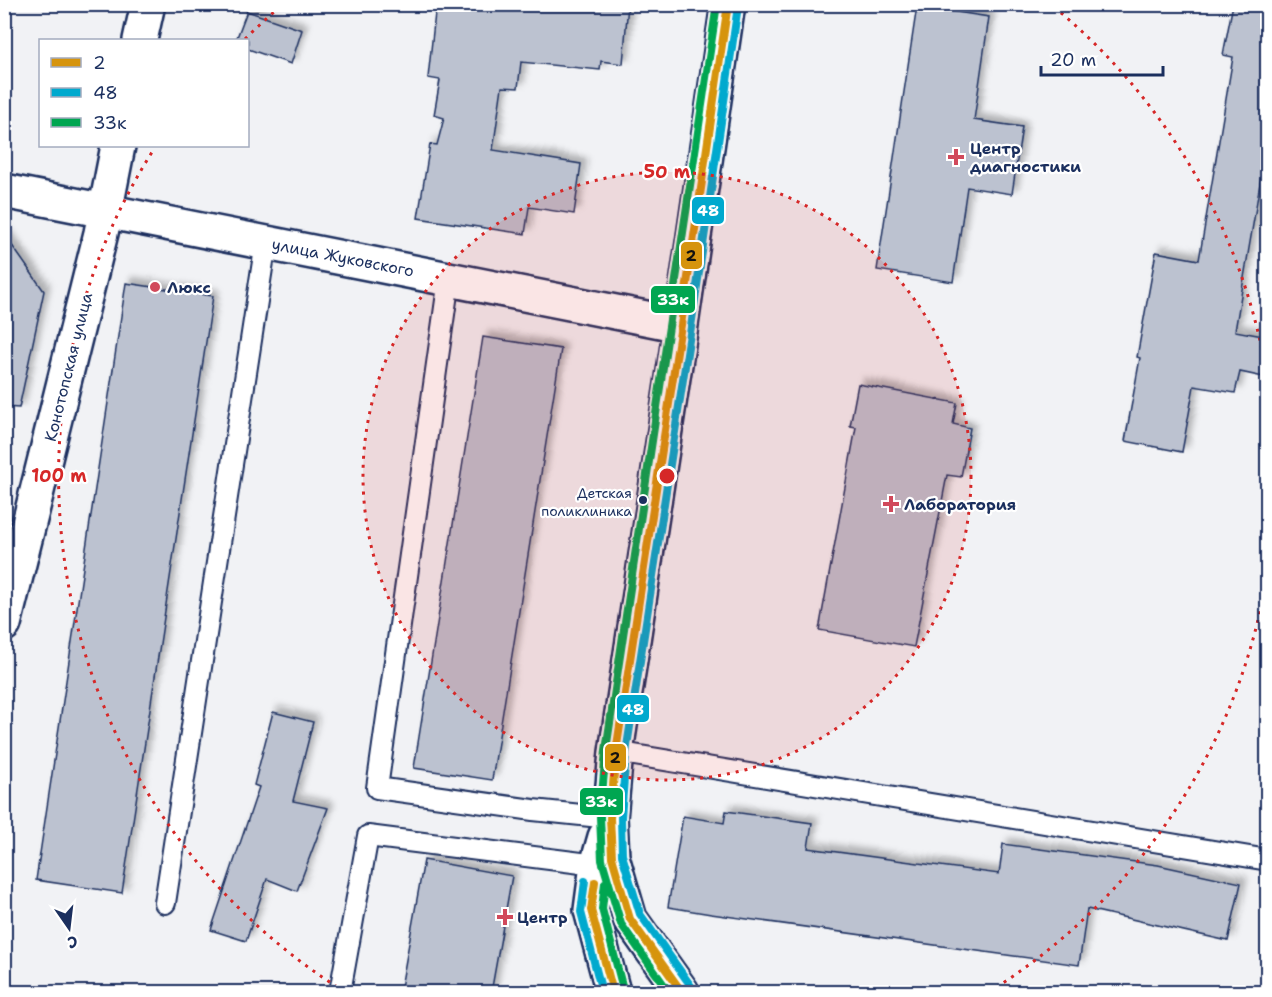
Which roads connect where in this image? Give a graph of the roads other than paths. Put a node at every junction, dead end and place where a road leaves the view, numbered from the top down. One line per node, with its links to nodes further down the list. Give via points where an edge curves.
1 (148, 4): 3 (street)
2 (728, 4): 9 (street)
3 (140, 39)
4 (118, 147): 6 (street, Конотопская улица)
5 (4, 191): 6 (street, улица Жуковского)
6 (105, 211): 7 (street, улица Жуковского); 10 (street, Конотопская улица)
7 (266, 242): 8 (street, улица Жуковского); 15 (lane)
8 (449, 279): 9 (street, улица Жуковского); 12 (lane, via 376,788)
9 (681, 325): 11 (street)
10 (4, 624)
11 (616, 752): 12 (street); 13 (lane)
12 (610, 818): 14 (street)
13 (1268, 860)
14 (604, 861): 16 (lane, via 368,836); 17 (street, via 591,910); 18 (street, via 630,919)
15 (165, 903)
16 (340, 993)
17 (613, 993)
18 (682, 993)

